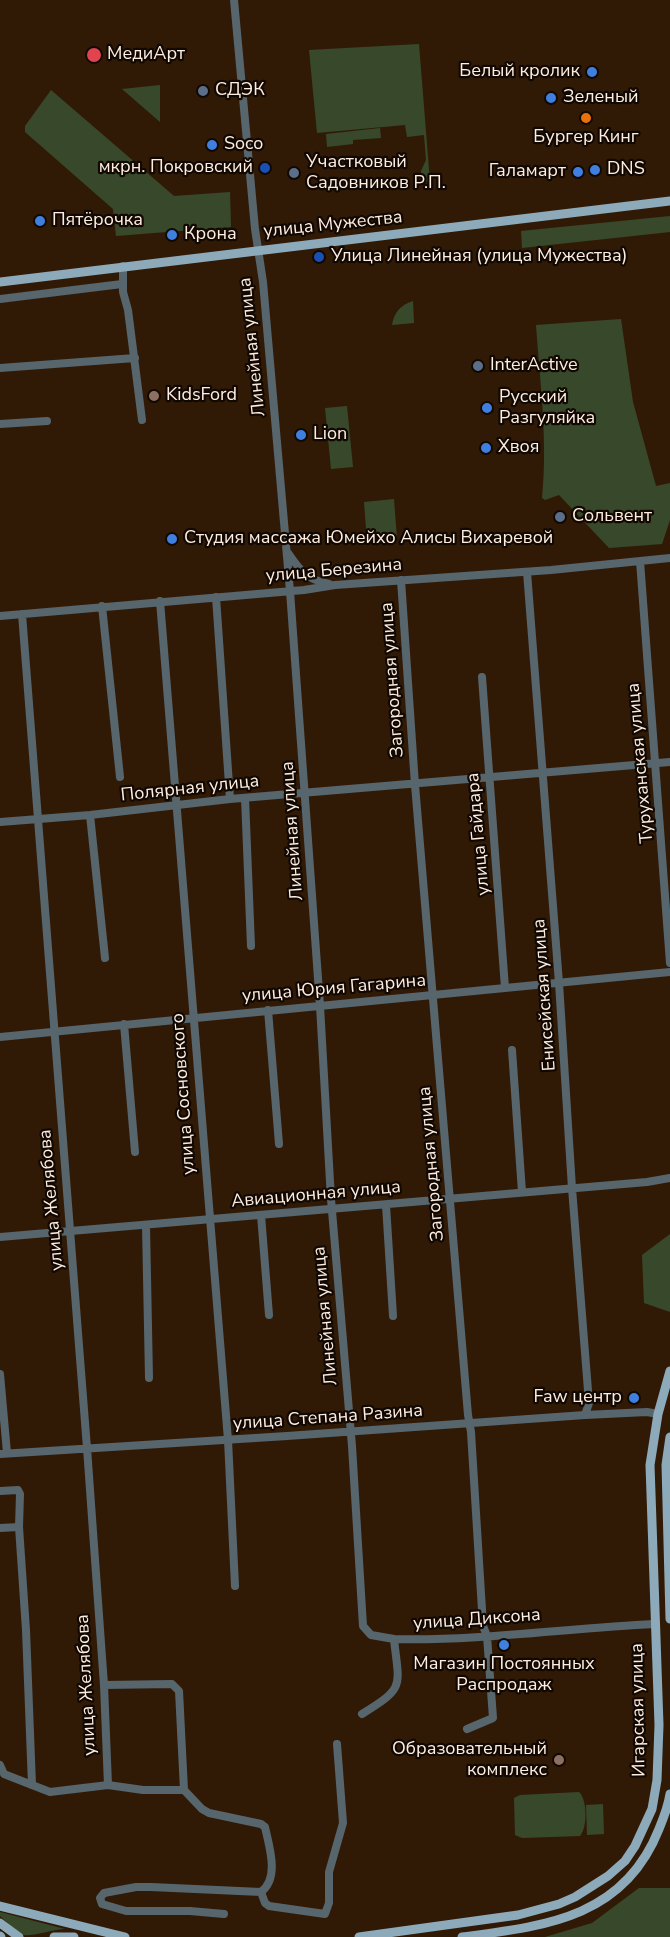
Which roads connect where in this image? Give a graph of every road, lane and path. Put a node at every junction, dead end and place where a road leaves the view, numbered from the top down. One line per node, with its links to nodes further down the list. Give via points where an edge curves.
1 (234, 0): 3 (street, Линейная улица)
2 (670, 201): 3 (main road, улица Мужества)
3 (257, 250): 4 (main road, улица Мужества); 13 (street, Линейная улица)
4 (123, 266): 5 (main road, улица Мужества); 6 (street)
5 (0, 282)
6 (122, 284): 7 (street); 8 (street)
7 (0, 299)
8 (135, 358): 9 (street); 10 (street)
9 (0, 368)
10 (142, 420)
11 (47, 421): 12 (street)
12 (0, 424)
13 (287, 552): 18 (street, via 304,575); 19 (street, Линейная улица)
14 (670, 558): 15 (street, улица Березина)
15 (640, 561): 16 (street, улица Березина); 27 (street, Туруханская улица)
16 (527, 572): 17 (street, улица Березина); 28 (street, Енисейская улица)
17 (401, 580): 18 (street, улица Березина); 31 (street, Загородная улица)
18 (335, 585): 19 (street, улица Березина)
19 (290, 591): 20 (street, улица Березина); 32 (street, Линейная улица)
20 (216, 597): 21 (street, улица Березина); 34 (street)
21 (160, 601): 22 (street, улица Березина); 35 (street, улица Сосновского)
22 (102, 606): 23 (street, улица Березина); 29 (street)
23 (22, 614): 24 (street, улица Березина); 37 (street, улица Желябова)
24 (0, 616)
25 (482, 677): 30 (street, улица Гайдара)
26 (670, 762): 27 (street, Полярная улица)
27 (656, 763): 28 (street, Полярная улица); 39 (street, Туруханская улица)
28 (543, 774): 30 (street, Полярная улица); 44 (street, Енисейская улица)
29 (120, 777)
30 (490, 778): 31 (street, Полярная улица); 45 (street, улица Гайдара)
31 (415, 785): 32 (street, Полярная улица); 46 (street, Загородная улица)
32 (306, 794): 33 (street, Полярная улица); 47 (street, Линейная улица)
33 (245, 798): 34 (street, Полярная улица); 40 (street)
34 (230, 799): 35 (street, Полярная улица)
35 (175, 805): 36 (street, Полярная улица); 49 (street, улица Сосновского)
36 (90, 815): 37 (street, Полярная улица); 41 (street)
37 (37, 819): 38 (street, Полярная улица); 51 (street, улица Желябова)
38 (0, 822)
39 (667, 860): 42 (street, Туруханская улица)
40 (251, 946)
41 (105, 958)
42 (670, 963)
43 (670, 972): 44 (street, улица Юрия Гагарина)
44 (560, 983): 45 (street, улица Юрия Гагарина); 57 (street, Енисейская улица)
45 (505, 988): 46 (street, улица Юрия Гагарина)
46 (433, 994): 47 (street, улица Юрия Гагарина); 59 (street, Загородная улица)
47 (320, 1006): 48 (street, улица Юрия Гагарина); 61 (street, Линейная улица)
48 (268, 1010): 49 (street, улица Юрия Гагарина); 54 (street)
49 (194, 1017): 50 (street, улица Юрия Гагарина); 63 (street, улица Сосновского)
50 (124, 1024): 51 (street, улица Юрия Гагарина); 55 (street)
51 (54, 1032): 52 (street, улица Юрия Гагарина); 65 (street, улица Желябова)
52 (0, 1037)
53 (512, 1050): 58 (street)
54 (279, 1144)
55 (135, 1152)
56 (670, 1178): 57 (street, Авиационная улица)
57 (572, 1188): 58 (street, Авиационная улица); 72 (street, Енисейская улица, via 589,1403)
58 (522, 1192): 59 (street, Авиационная улица)
59 (449, 1198): 60 (street, Авиационная улица); 74 (street, Загородная улица)
60 (386, 1205): 61 (street, Авиационная улица); 68 (street)
61 (333, 1209): 62 (street, Авиационная улица); 75 (street, Линейная улица)
62 (261, 1215): 63 (street, Авиационная улица); 67 (street)
63 (209, 1219): 64 (street, Авиационная улица); 77 (street, улица Сосновского)
64 (146, 1226): 65 (street, Авиационная улица); 71 (street)
65 (69, 1231): 66 (street, Авиационная улица); 78 (street, улица Желябова)
66 (0, 1237)
67 (269, 1315)
68 (393, 1316)
69 (670, 1371): 73 (main road, Игарская улица)
70 (0, 1374): 80 (street)
71 (149, 1378)
72 (585, 1414): 73 (street, улица Степана Разина); 74 (street, улица Степана Разина)
73 (658, 1414): 86 (main road, Игарская улица, via 650,1465)
74 (470, 1423): 75 (street, улица Степана Разина); 87 (street, Загородная улица)
75 (351, 1432): 77 (street, улица Степана Разина); 88 (street, Линейная улица, via 363,1626 371,1635)
76 (670, 1437): 79 (main road)
77 (228, 1440): 78 (street, улица Степана Разина); 84 (street, улица Сосновского)
78 (87, 1448): 80 (street, улица Степана Разина); 89 (street, улица Желябова)
79 (669, 1451): 85 (main road)
80 (3, 1454)
81 (0, 1491): 82 (street, via 19,1492)
82 (19, 1527): 83 (street); 94 (street)
83 (0, 1528)
84 (235, 1586)
85 (670, 1619)
86 (654, 1624): 87 (street, улица Диксона); 108 (main road, Игарская улица, via 659,1725 657,1780 652,1809 625,1861 583,1892 539,1910)
87 (486, 1636): 88 (street, улица Диксона); 91 (street, Загородная улица, via 493,1718)
88 (394, 1639): 90 (street, улица Диксона, via 397,1686 388,1698)
89 (104, 1685): 95 (street, улица Желябова); 96 (street, via 172,1684 179,1691)
90 (363, 1714)
91 (467, 1729)
92 (337, 1744): 100 (street, via 343,1823 329,1872 326,1914 269,1906)
93 (0, 1765): 94 (street, via 4,1774)
94 (32, 1785): 95 (street, via 50,1792)
95 (108, 1785): 96 (street, via 143,1791)
96 (184, 1790): 100 (street, via 209,1813 265,1827 272,1870)
97 (670, 1794): 98 (main road, Игарская улица)
98 (667, 1812): 99 (street); 109 (main road, Игарская улица, via 645,1859 628,1880 595,1905 526,1928)
99 (670, 1823)
100 (261, 1892): 102 (street, via 136,1887 104,1893 100,1898 102,1904 126,1911)
101 (0, 1906): 107 (main road)
102 (224, 1914)
103 (0, 1923): 104 (main road)
104 (19, 1937)
105 (54, 1937): 106 (main road)
106 (74, 1937)
107 (125, 1937)
108 (359, 1937)
109 (462, 1937)

